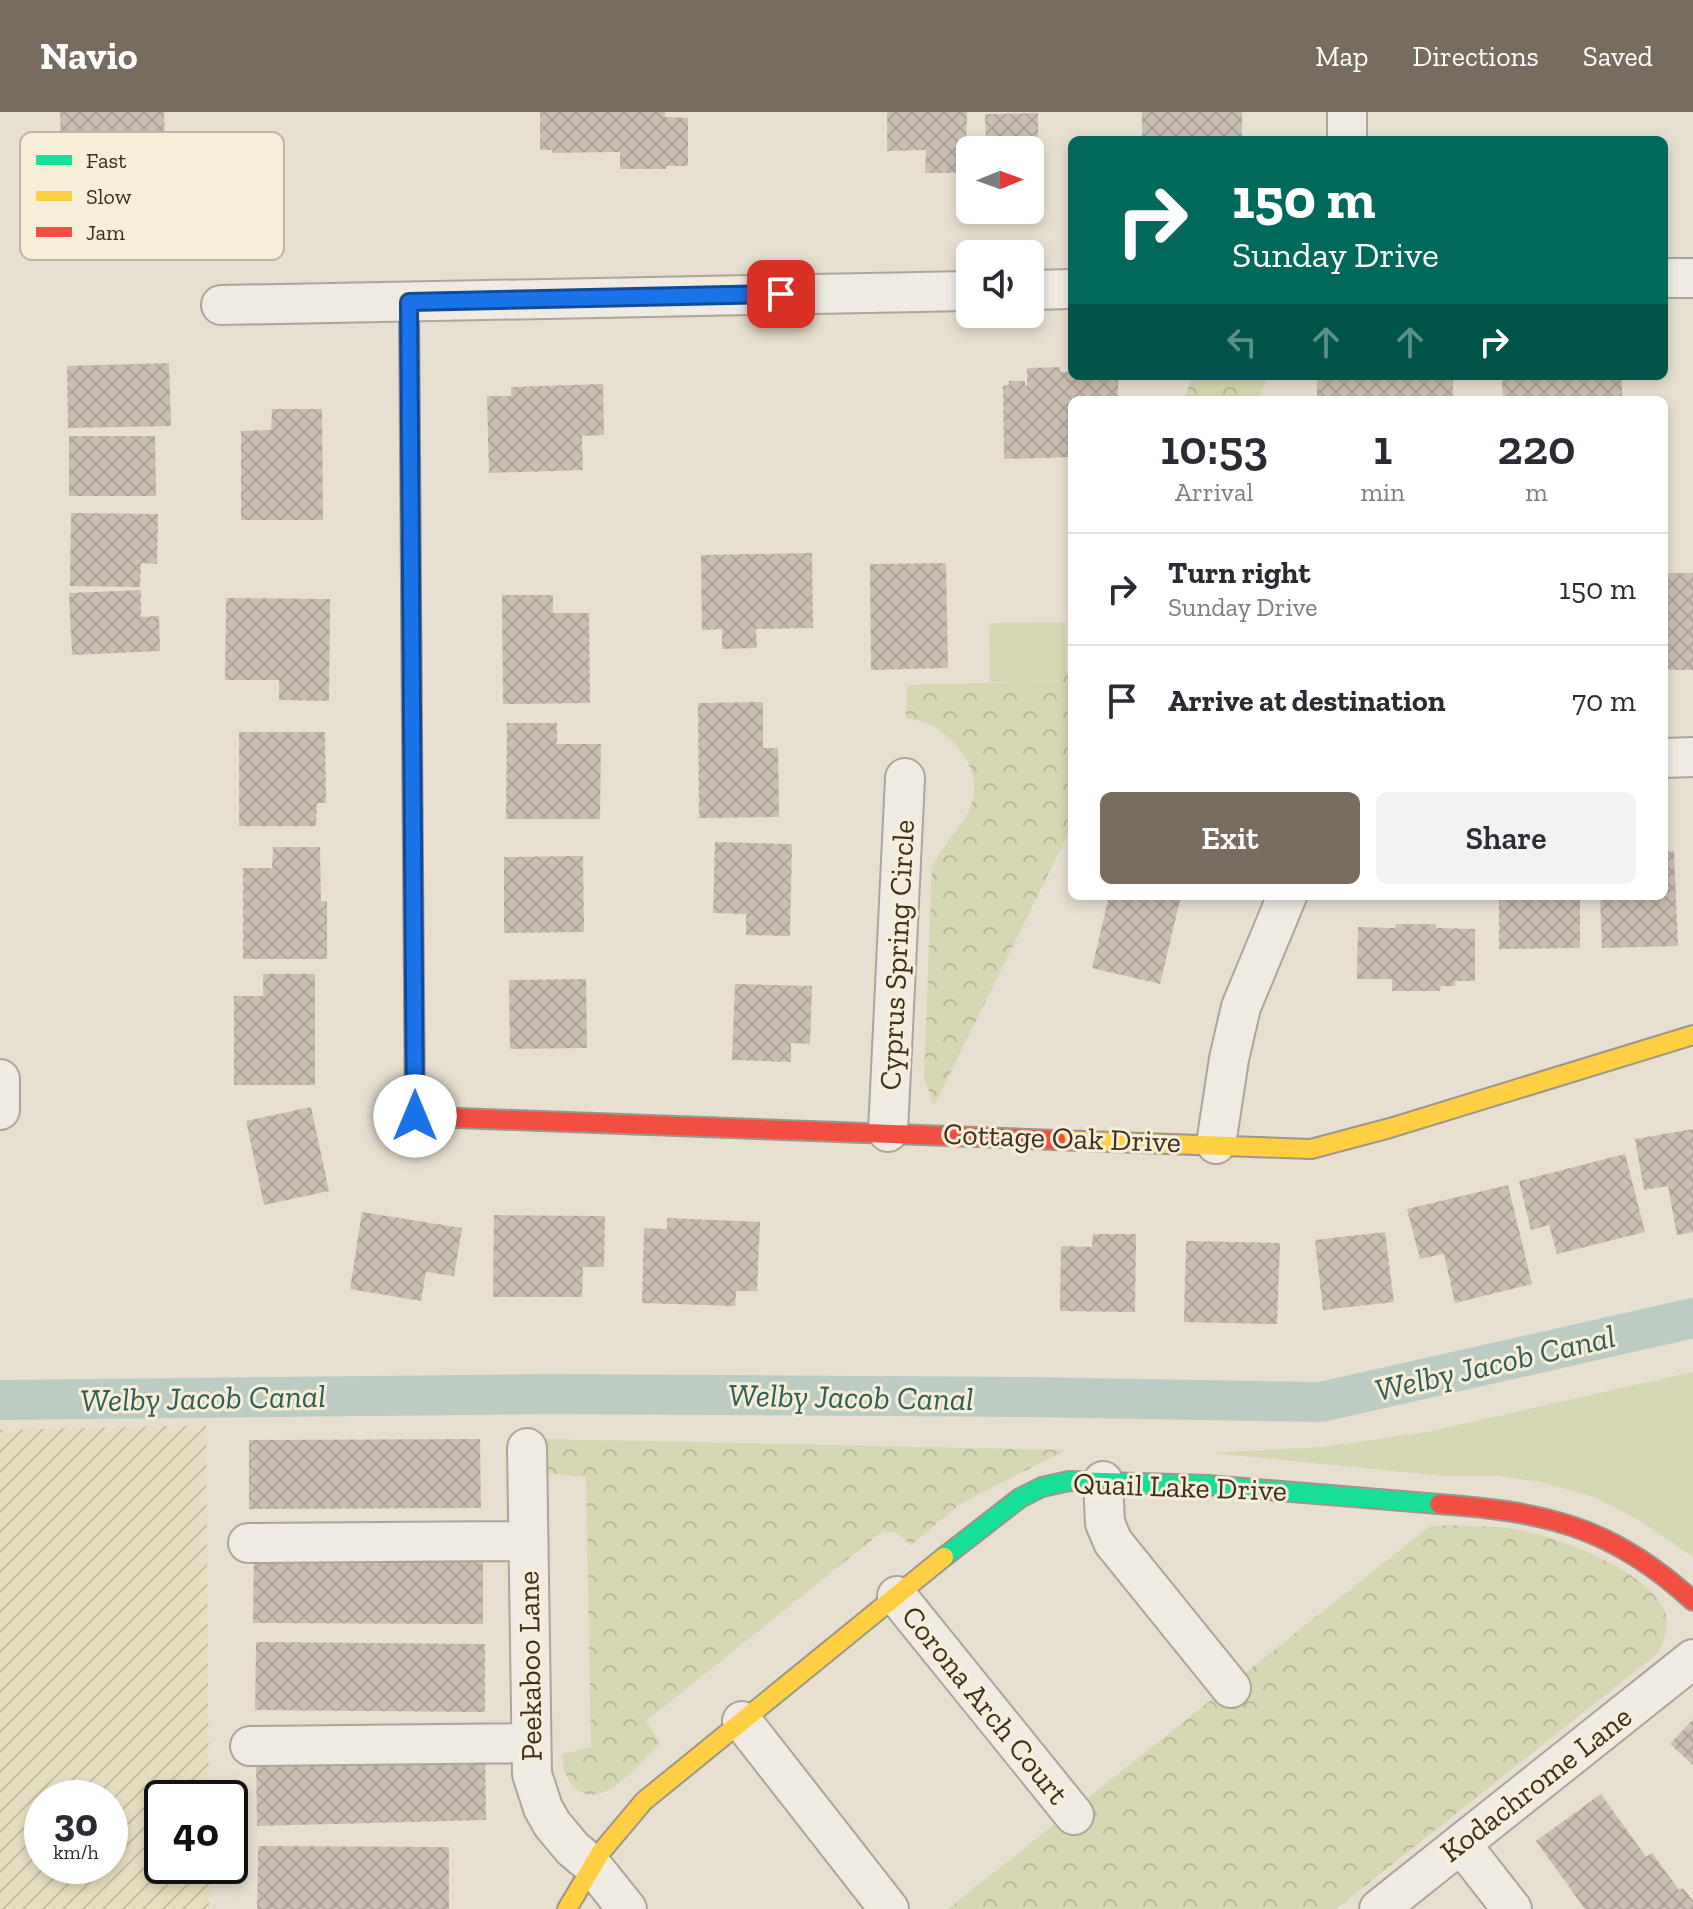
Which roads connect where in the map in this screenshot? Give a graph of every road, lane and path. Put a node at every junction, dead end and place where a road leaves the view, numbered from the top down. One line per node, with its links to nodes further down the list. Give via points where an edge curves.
1 (1347, 112): 2 (street)
2 (1347, 136)
3 (1668, 278): 4 (street)
4 (1693, 278)
5 (1068, 289): 6 (street)
6 (1044, 290)
7 (956, 291): 8 (street)
8 (409, 302): 9 (street); 17 (street, Cottage Oak Drive, via 415,1116)
9 (221, 305)
10 (1693, 757): 11 (street)
11 (1668, 758)
12 (905, 778): 17 (street, Cyprus Spring Circle)
13 (1285, 900): 18 (street, via 1241,1007)
14 (1693, 1035): 18 (street, Cottage Oak Drive, via 1311,1149)
15 (0, 1079): 16 (street)
16 (0, 1110)
17 (888, 1132): 18 (street, Cottage Oak Drive)
18 (1216, 1144)
19 (527, 1448): 21 (street, Peekaboo Lane)
20 (1103, 1481): 23 (street, Quail Lake Drive, via 1058,1483 1032,1491); 24 (street, Quail Lake Drive, via 1272,1488 1534,1513 1575,1525 1639,1556); 26 (street, via 1105,1523 1113,1542)
21 (527, 1541): 22 (street); 28 (street, Peekaboo Lane)
22 (248, 1543)
23 (897, 1596): 27 (street, Quail Lake Drive); 30 (street, Corona Arch Court)
24 (1693, 1601)
25 (1693, 1659): 31 (street, Kodachrome Lane)
26 (1231, 1688)
27 (742, 1721): 32 (street, Quail Lake Drive, via 644,1801); 35 (street)
28 (530, 1743): 29 (street); 32 (street, Peekaboo Lane, via 532,1774 543,1808 561,1837)
29 (250, 1746)
30 (1074, 1815)
31 (1461, 1844): 36 (street, Kodachrome Lane); 37 (street)
32 (591, 1864): 33 (street, Quail Lake Drive); 34 (street, Peekaboo Lane)
33 (567, 1909)
34 (627, 1909)
35 (889, 1909)
36 (1379, 1909)
37 (1512, 1909)

